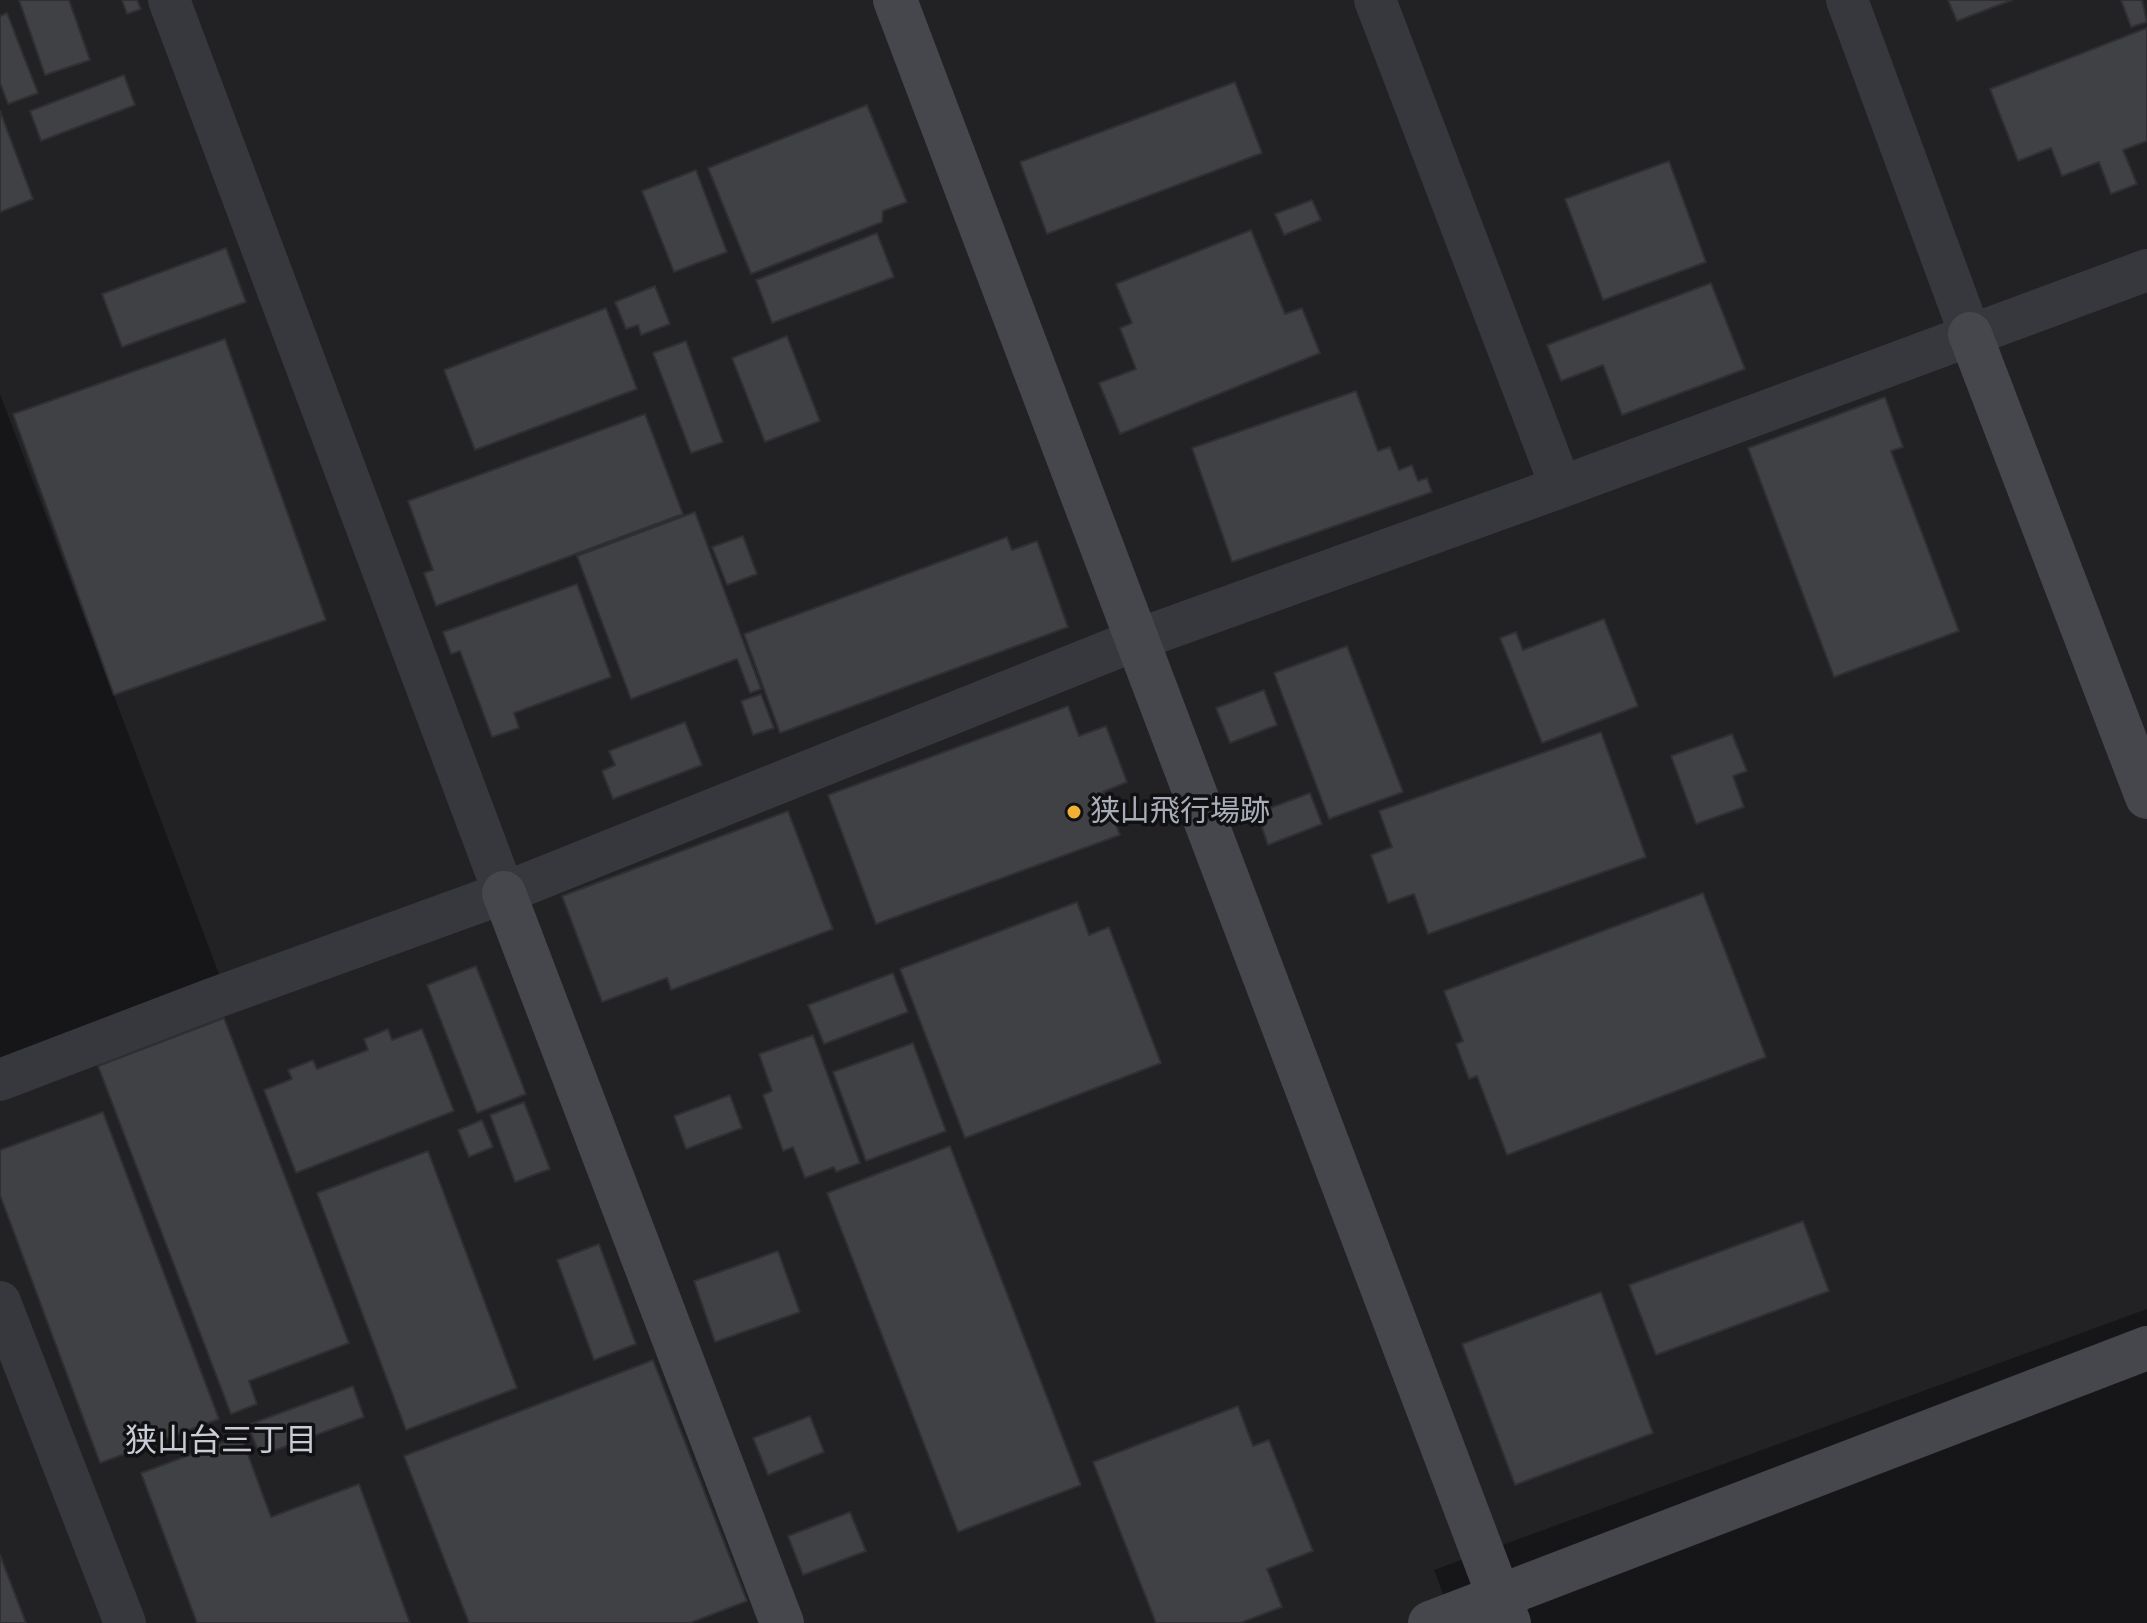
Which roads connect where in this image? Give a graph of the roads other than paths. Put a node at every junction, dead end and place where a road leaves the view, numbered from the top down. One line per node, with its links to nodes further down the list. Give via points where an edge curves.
1 (169, 0): 10 (street)
2 (895, 0): 8 (street)
3 (1375, 0): 7 (street)
4 (1847, 0): 6 (street)
5 (2147, 270): 6 (street)
6 (1970, 334): 7 (street); 9 (street)
7 (1561, 487): 8 (street)
8 (1136, 640): 10 (street); 14 (street)
9 (2147, 797)
10 (504, 893): 11 (street); 16 (street)
11 (0, 1080)
12 (0, 1302): 15 (street)
13 (2147, 1348): 14 (street)
14 (1504, 1610): 17 (street)
15 (125, 1623)
16 (782, 1623)
17 (1430, 1623)

